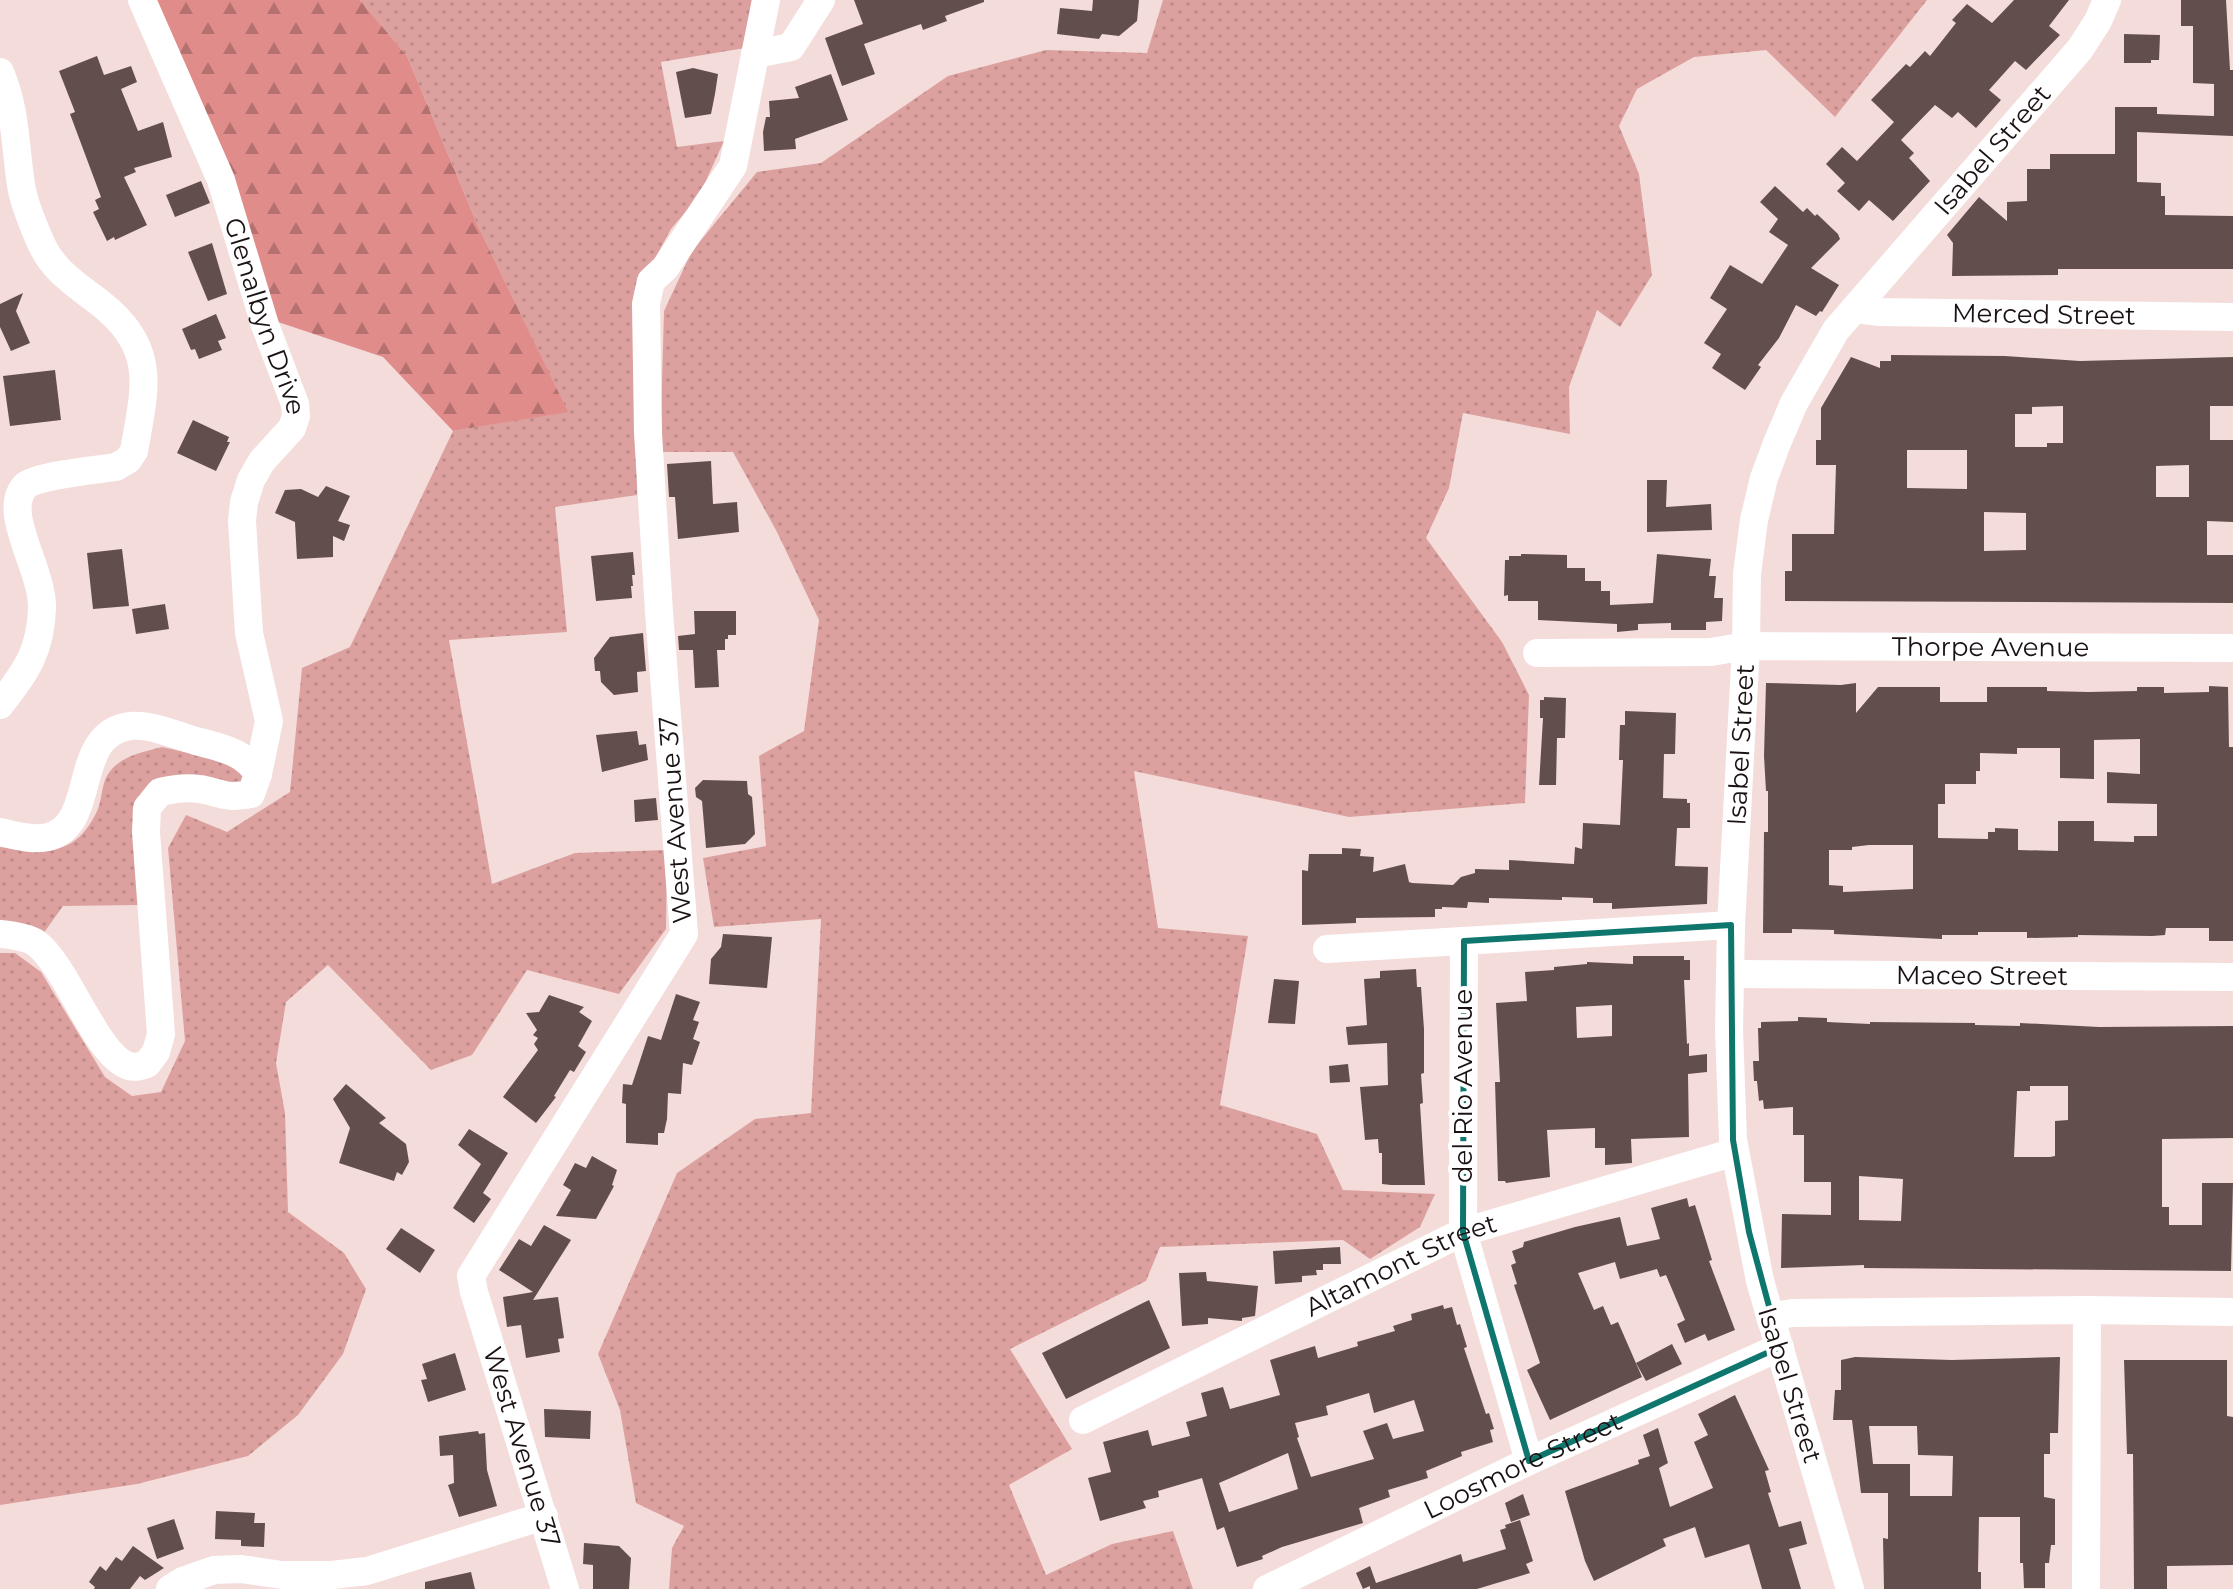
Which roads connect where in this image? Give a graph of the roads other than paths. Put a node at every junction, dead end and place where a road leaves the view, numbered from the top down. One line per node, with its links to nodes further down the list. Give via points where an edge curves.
1 (142, 0): 13 (street, Glenalbyn Drive, via 221,180 295,404 292,428 251,480 242,521 249,633 269,721)
2 (766, 0): 5 (street, West Avenue 37)
3 (821, 0): 5 (street, via 791,47)
4 (2107, 0): 7 (street, Isabel Street, via 2080,49)
5 (755, 54): 29 (street, West Avenue 37, via 733,166 651,281 646,304 648,433 684,934 471,1276)
6 (0, 72): 12 (street, via 13,108 21,185 42,246 59,271 101,303 133,337 146,376 128,460 116,467 33,481 15,495 10,519 40,585 42,609 34,656)
7 (1856, 309): 8 (street, Merced Street); 9 (street, Isabel Street, via 1836,330 1794,403 1764,478 1747,574)
8 (2233, 317)
9 (1746, 646): 10 (street, Thorpe Avenue); 11 (street, Thorpe Avenue, via 1711,652); 15 (street, Isabel Street)
10 (2233, 648)
11 (1537, 653)
12 (0, 705)
13 (258, 774): 14 (street, via 235,752 131,726 100,745 87,768 79,807 61,831 36,838); 16 (street, via 251,794 228,798 181,788 160,792 147,808 161,1034 147,1064 132,1068 120,1062 54,962 34,942)
14 (0, 832)
15 (1731, 925): 17 (street); 19 (street, Isabel Street)
16 (0, 934)
17 (1464, 941): 18 (street); 22 (street, del Rio Avenue)
18 (1327, 949)
19 (1730, 974): 20 (street, Maceo Street); 21 (street, Isabel Street)
20 (2233, 977)
21 (1735, 1152): 22 (street, Altamont Street); 25 (street, Isabel Street)
22 (1463, 1232): 27 (street, Altamont Street); 28 (street, del Rio Avenue)
23 (2087, 1310): 24 (street); 25 (street); 34 (street)
24 (2233, 1312)
25 (1770, 1317): 26 (street, Isabel Street)
26 (1780, 1347): 28 (street, Loosmore Street); 33 (street, Isabel Street)
27 (1083, 1420)
28 (1529, 1461): 32 (street, Loosmore Street)
29 (544, 1516): 30 (street, via 367,1571 282,1575 214,1570); 31 (street, West Avenue 37)
30 (170, 1589)
31 (565, 1589)
32 (1267, 1589)
33 (1850, 1589)
34 (2086, 1589)

